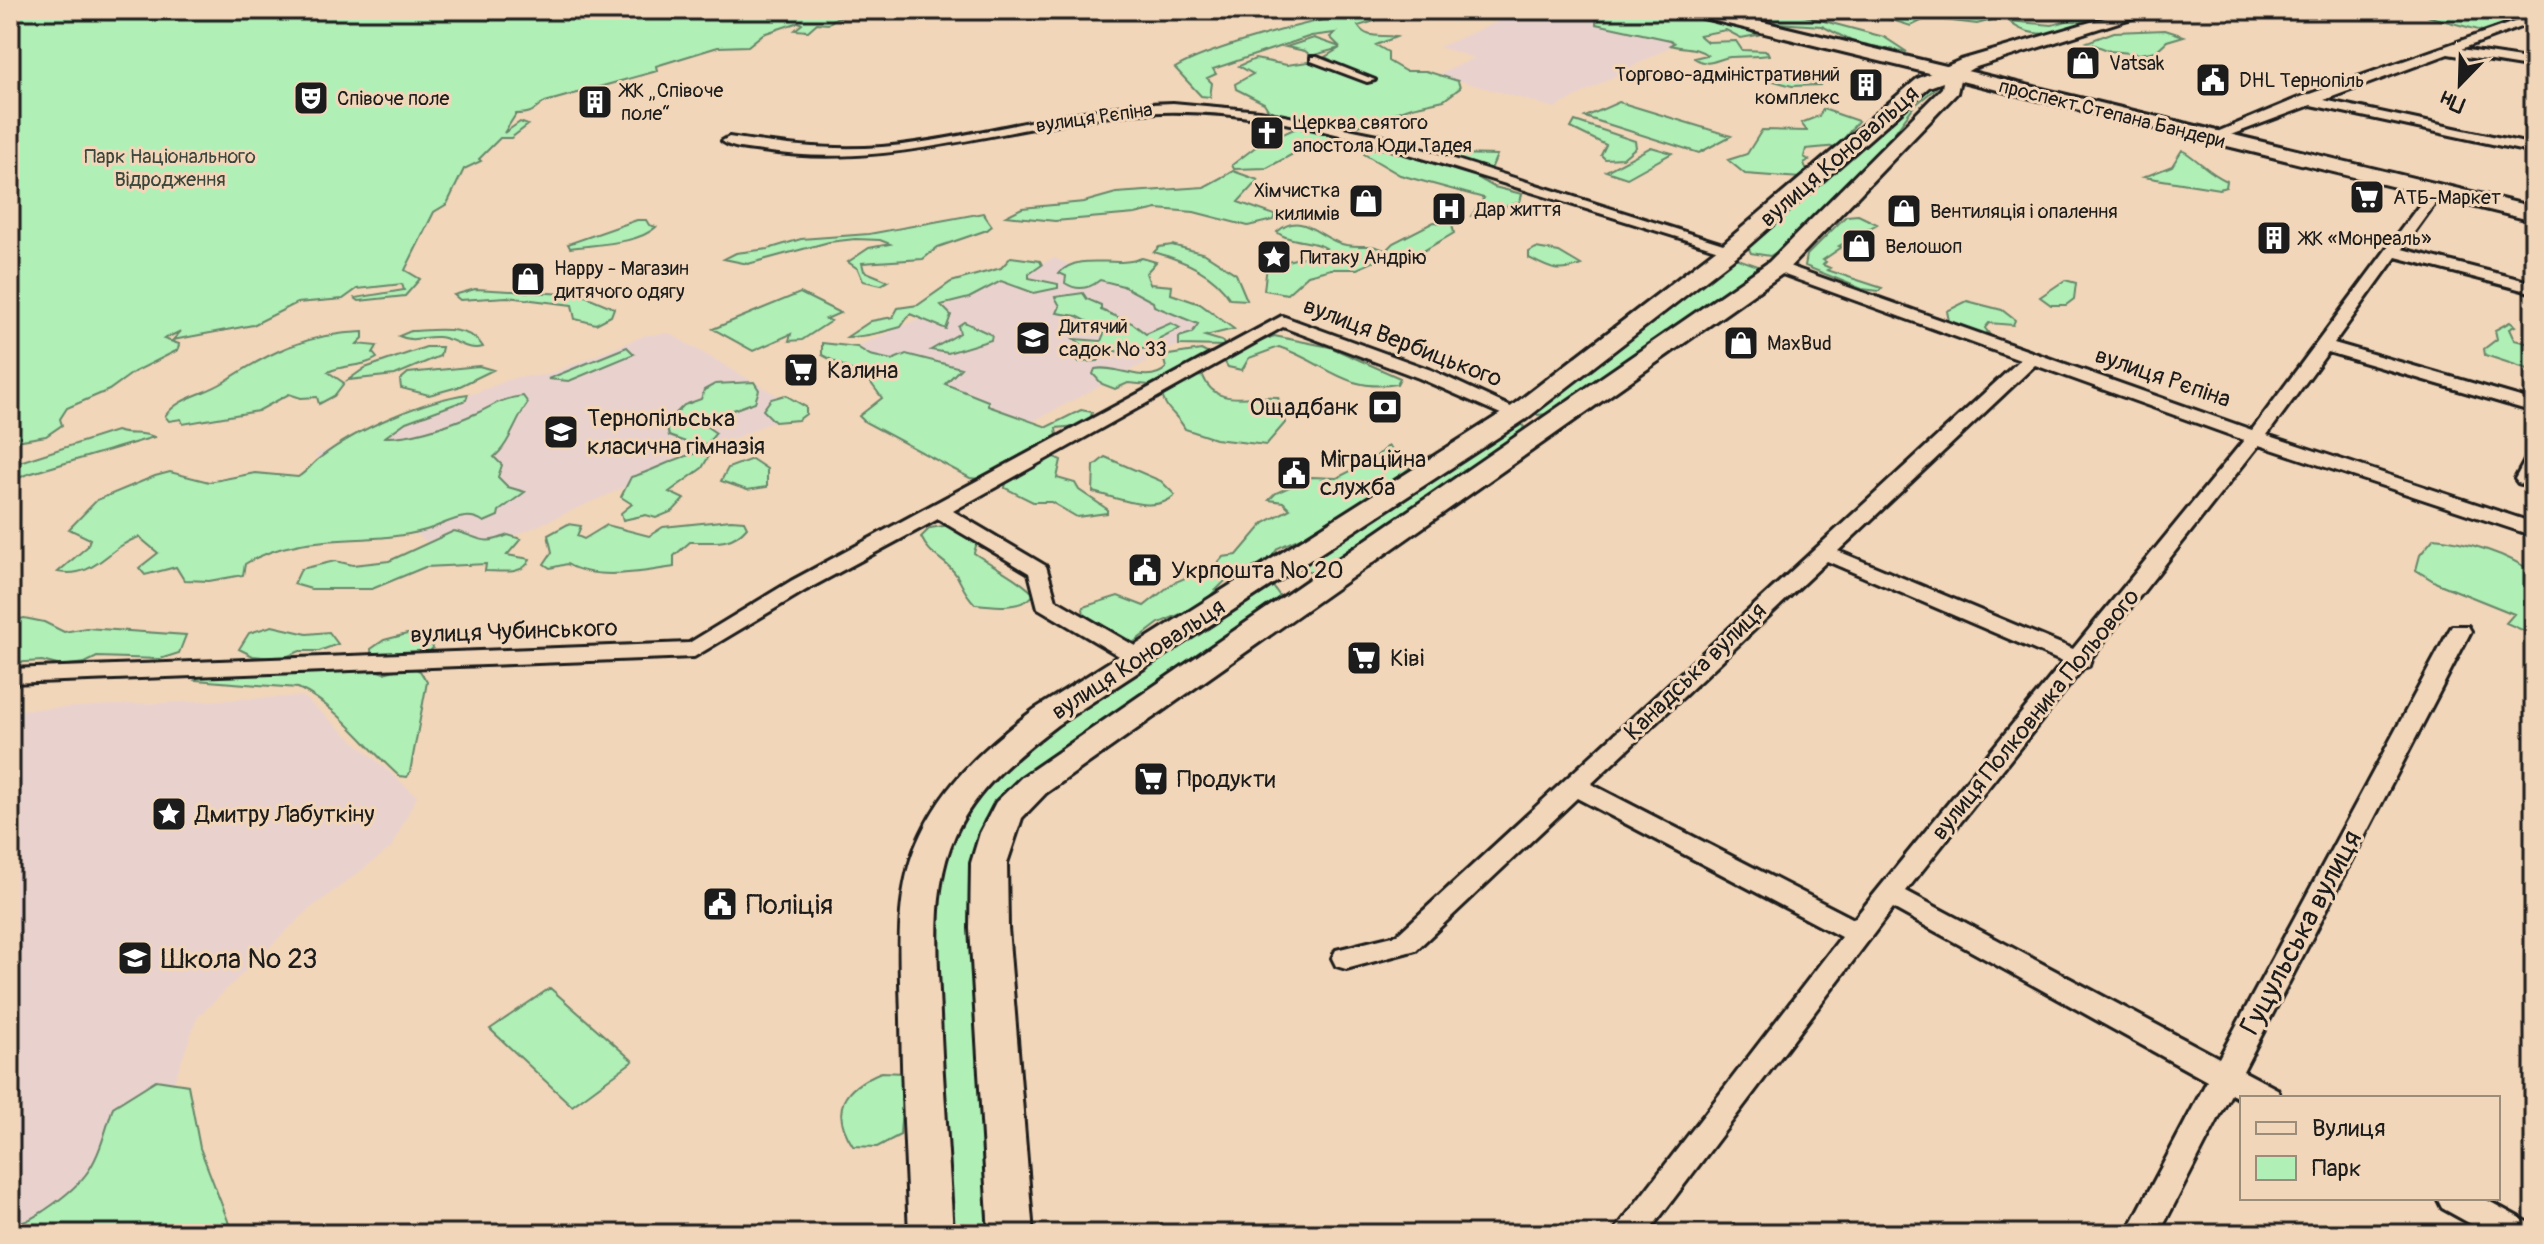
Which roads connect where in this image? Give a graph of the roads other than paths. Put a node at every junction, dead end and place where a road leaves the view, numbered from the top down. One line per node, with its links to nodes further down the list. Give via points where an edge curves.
1 (1691, 10): 7 (main road, проспект Степана Бандери)
2 (2149, 10): 7 (main road, via 1967,64)
3 (2534, 18): 4 (street)
4 (2445, 51): 6 (street); 9 (street)
5 (1314, 59): 8 (street)
6 (2534, 64)
7 (1953, 73): 10 (main road, проспект Степана Бандери); 15 (main road, вулиця Коновальця, via 1923,83); 17 (main road, вулиця Коновальця, via 1951,89)
8 (1370, 80)
9 (2306, 100): 10 (street); 12 (street)
10 (2212, 137): 13 (main road, проспект Степана Бандери)
11 (729, 141): 15 (street, вулиця Рєпіна, via 843,153 937,143 1115,111 1218,112 1373,138)
12 (2534, 149)
13 (2437, 191): 14 (main road, проспект Степана Бандери); 16 (street, вулиця Полковника Польового)
14 (2534, 214)
15 (1731, 249): 17 (main road); 22 (main road, вулиця Коновальця)
16 (2394, 252): 18 (street); 19 (street, вулиця Полковника Польового)
17 (1777, 267): 20 (street, вулиця Рєпіна); 23 (main road, вулиця Коновальця)
18 (2534, 288)
19 (2326, 346): 21 (street); 24 (street, вулиця Полковника Польового)
20 (2031, 359): 24 (street, вулиця Рєпіна); 30 (street, Канадська вулиця)
21 (2534, 407)
22 (1517, 414): 23 (main road); 27 (street, вулиця Вербицького, via 1282,321); 32 (main road, вулиця Коновальця)
23 (1545, 427): 43 (main road, вулиця Коновальця, via 1034,785 1008,811 989,863 989,928)
24 (2256, 438): 29 (street, вулиця Рєпіна); 33 (street, вулиця Полковника Польового)
25 (2534, 461): 26 (street)
26 (2525, 479)
27 (979, 489): 28 (street, вулиця Чубинського)
28 (938, 510): 32 (street, via 1039,570 1046,603); 34 (street, вулиця Чубинського, via 744,615 694,650)
29 (2534, 530)
30 (1823, 552): 33 (street); 35 (street, Канадська вулиця)
31 (2460, 631): 39 (street, Гуцульська вулиця)
32 (1139, 658): 42 (main road, вулиця Коновальця, via 989,760 953,806 928,858 919,912)
33 (2081, 661): 36 (street, вулиця Полковника Польового)
34 (10, 676)
35 (1574, 786): 37 (street); 38 (street, Канадська вулиця, via 1406,943)
36 (1889, 894): 37 (street, вулиця Полковника Польового); 39 (street)
37 (1859, 934): 44 (street, вулиця Полковника Польового)
38 (1346, 958)
39 (2223, 1075): 40 (street); 45 (street, Гуцульська вулиця)
40 (2262, 1096)
41 (2457, 1200): 46 (street)
42 (931, 1234)
43 (1011, 1234)
44 (1628, 1234)
45 (2142, 1234)
46 (2520, 1234)

